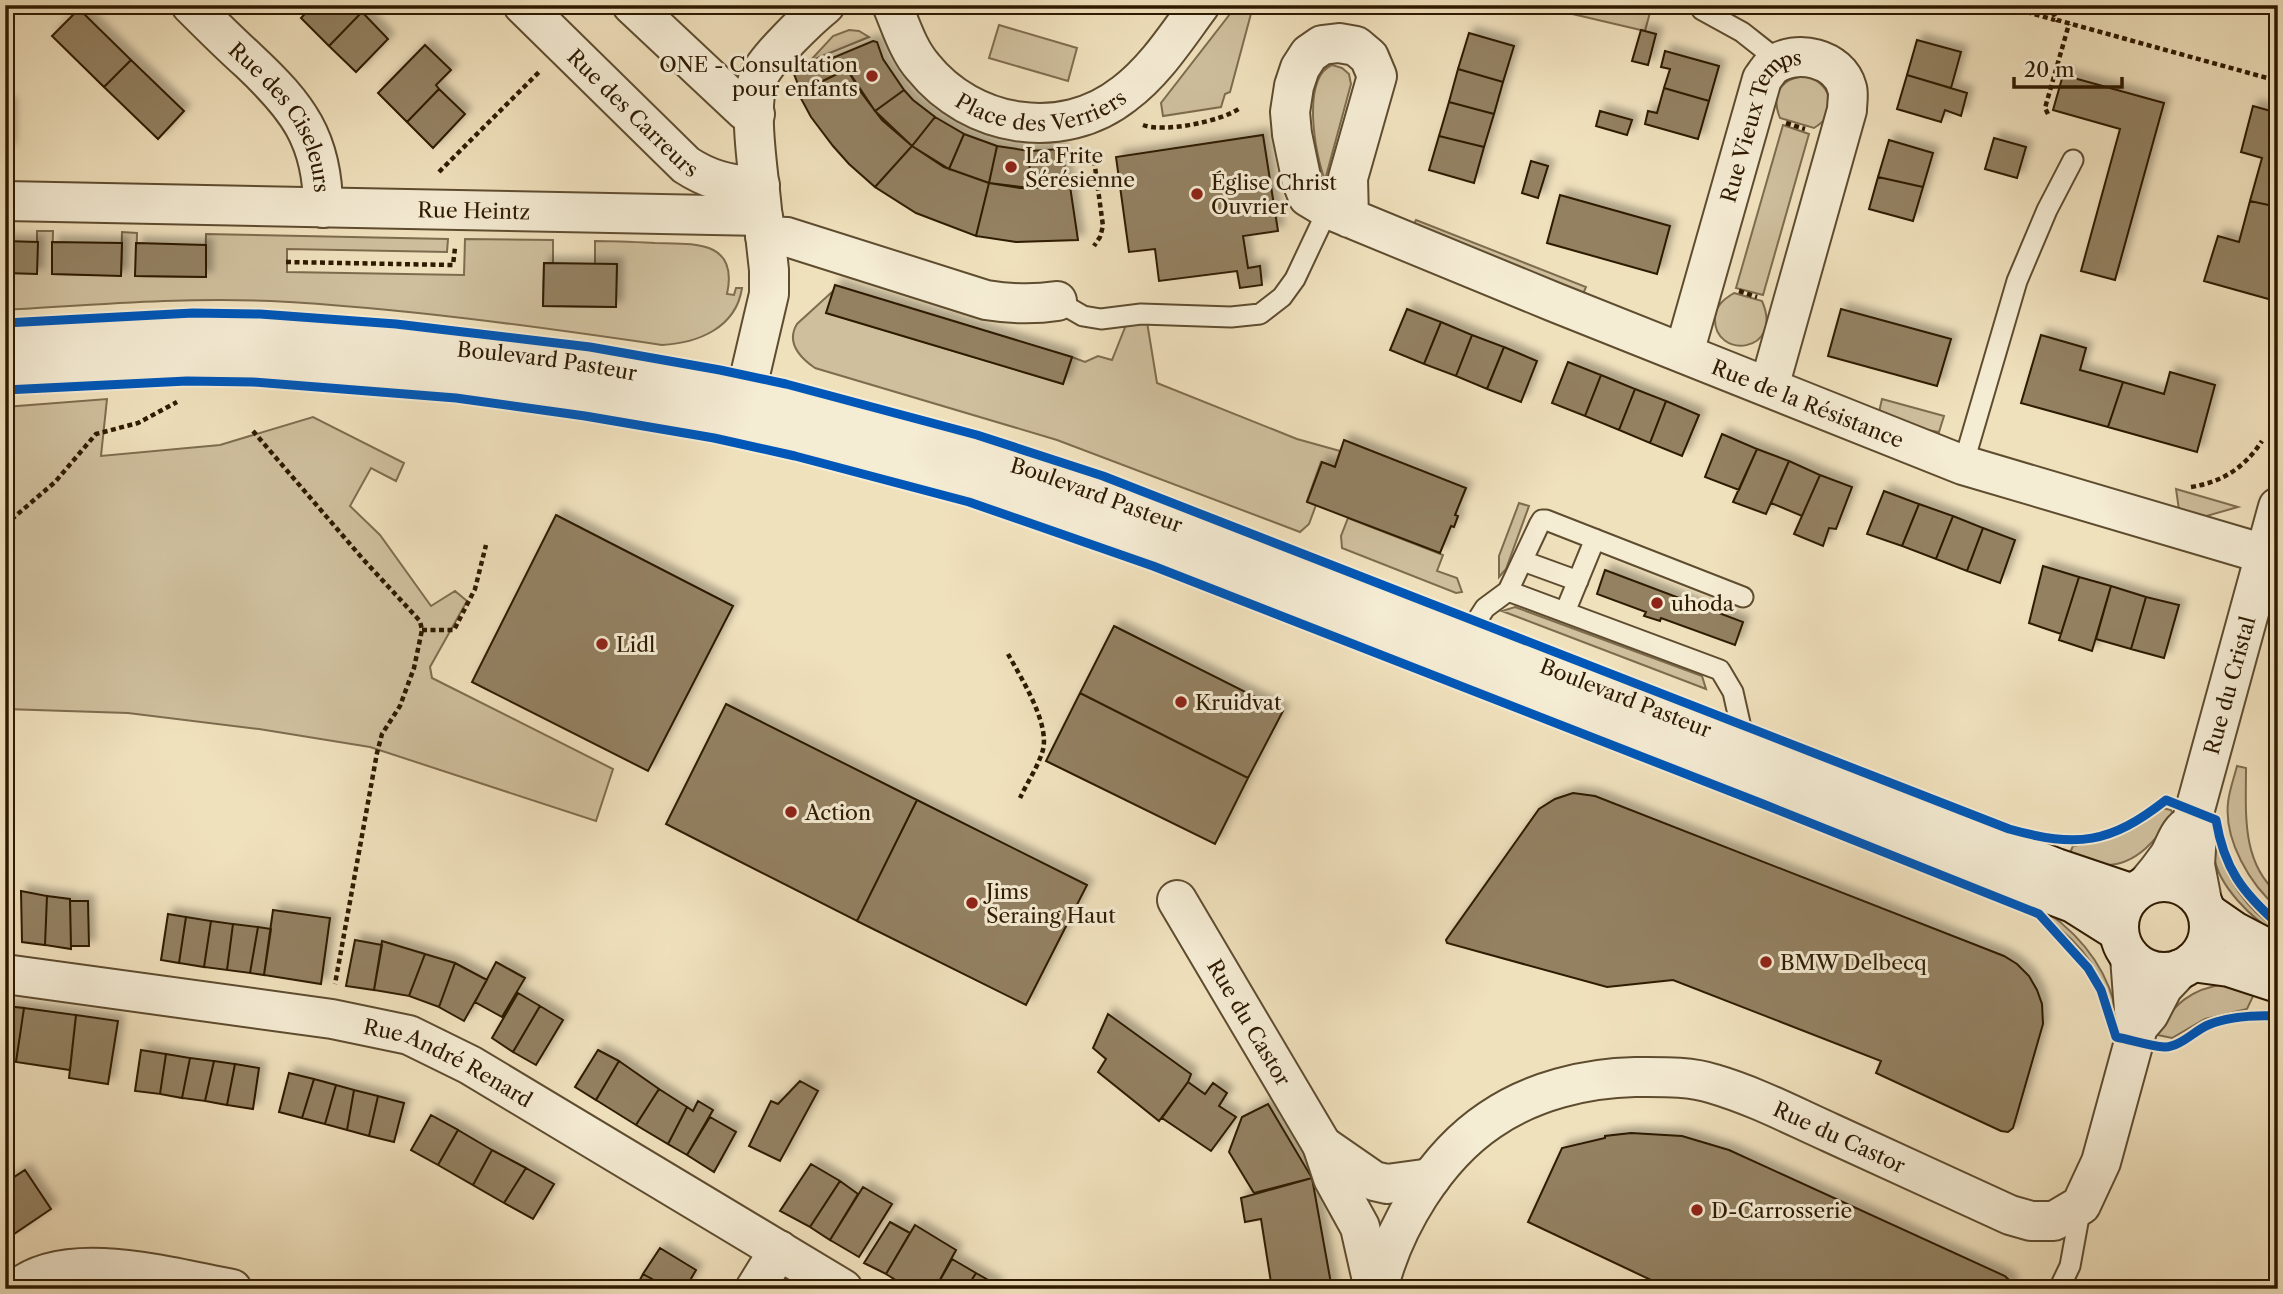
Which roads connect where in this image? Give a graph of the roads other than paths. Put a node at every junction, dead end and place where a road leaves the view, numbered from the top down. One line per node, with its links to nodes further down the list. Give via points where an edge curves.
1 (191, 5): 12 (street, Rue des Ciseleurs, via 275,85 301,118 320,164)
2 (523, 5): 13 (street, Rue des Carreurs, via 686,165 715,180 746,186)
3 (632, 5): 9 (street, via 745,111)
4 (825, 5): 9 (street, via 760,73)
5 (892, 5): 6 (street, Place des Verriers, via 914,54 938,85 960,102 1021,123 1087,114 1124,94 1150,71)
6 (1200, 5)
7 (1702, 10): 8 (lane, via 1742,32)
8 (1780, 62): 17 (street, Rue Vieux Temps, via 1762,79); 19 (street, Rue Vieux Temps, via 1820,60 1840,74 1848,89 1847,110)
9 (755, 114): 13 (street)
10 (2073, 160): 23 (lane, via 2017,281)
11 (5, 201): 12 (street, Rue Heintz)
12 (323, 208): 13 (street, Rue Heintz)
13 (763, 213): 15 (street, via 786,237 986,300 1034,305); 20 (street, via 769,294)
14 (1339, 214): 15 (lane, via 1282,298 1259,314 1141,314 1101,319 1083,316); 17 (street, Rue de la Résistance)
15 (1057, 301)
16 (5, 341): 20 (street, Boulevard Pasteur, via 192,330 260,331 522,355)
17 (1684, 353): 19 (street, Rue de la Résistance)
18 (5, 374): 21 (street, Boulevard Pasteur, via 187,363 324,366)
19 (1769, 387): 23 (street, Rue de la Résistance)
20 (746, 392): 21 (street); 22 (street, via 760,415); 32 (street, Boulevard Pasteur, via 1036,471)
21 (696, 417): 22 (street, Boulevard Pasteur)
22 (782, 436): 38 (street, Boulevard Pasteur, via 1035,505 1159,550 2073,903)
23 (1963, 465): 26 (street, Rue de la Résistance)
24 (2278, 507): 26 (street, Rue du Cristal)
25 (1595, 539): 27 (lane, via 1542,520); 28 (lane); 30 (lane)
26 (2271, 556): 34 (street, Rue du Cristal)
27 (1523, 561): 28 (lane); 29 (lane)
28 (1578, 581): 31 (lane)
29 (1508, 591): 31 (lane); 32 (lane, via 1485,608)
30 (1743, 597)
31 (1565, 612): 33 (lane, via 1720,670 1733,692 1740,723)
32 (1467, 636): 33 (street, Boulevard Pasteur)
33 (1732, 739): 35 (street, Boulevard Pasteur, via 2056,869)
34 (2191, 824): 35 (street, Rue du Cristal); 37 (street, Rue du Cristal, via 2197,833 2194,865)
35 (2140, 889): 37 (street, via 2165,881 2182,885); 38 (street, via 2124,905 2119,919)
36 (1177, 900): 44 (street, Rue du Castor)
37 (2205, 907): 39 (street, via 2234,931); 40 (street, via 2208,940 2202,953)
38 (2125, 944): 40 (street, via 2140,965 2153,970 2166,972); 43 (street)
39 (2278, 954)
40 (2186, 966): 42 (street, via 2229,967); 43 (street, via 2163,987)
41 (5, 974): 50 (street, Rue André Renard, via 332,1019 409,1035 470,1065)
42 (2278, 983)
43 (2138, 1027): 47 (street, via 2101,1162)
44 (1322, 1145): 46 (street, Rue du Castor, via 1361,1174); 48 (street, Rue du Castor)
45 (1432, 1178): 46 (street); 47 (street, Rue du Castor, via 1490,1119 1537,1095 1603,1078 1665,1077 1713,1083 1773,1106 2010,1215 2054,1221); 49 (street, Rue du Castor)
46 (1387, 1184): 49 (street, via 1403,1215)
47 (2081, 1205): 56 (lane, via 2070,1266)
48 (1360, 1227): 49 (street, via 1381,1235); 55 (street, Rue du Castor)
49 (1401, 1228): 55 (street, Rue du Castor)
50 (779, 1250): 53 (street); 54 (street, Rue André Renard)
51 (17, 1289): 52 (street, via 37,1275 86,1267)
52 (232, 1289)
53 (755, 1289)
54 (843, 1289)
55 (1376, 1289)
56 (2059, 1289)

